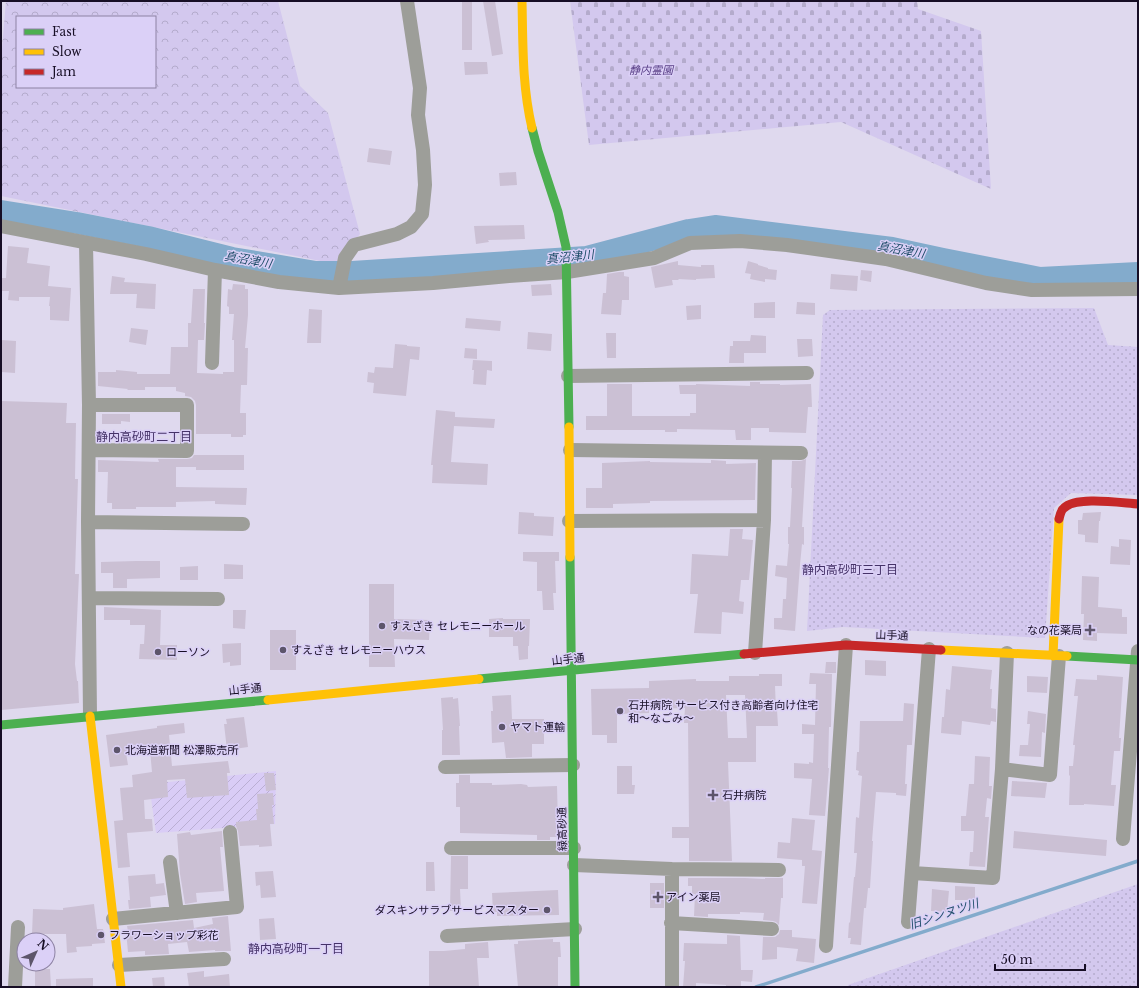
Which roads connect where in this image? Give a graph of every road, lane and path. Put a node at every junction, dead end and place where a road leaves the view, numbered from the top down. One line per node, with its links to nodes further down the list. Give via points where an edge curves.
1 (407, 1): 7 (street, via 420,88 418,115 423,150 424,186 422,214 410,228 397,234 354,245 345,258)
2 (522, 1): 5 (street, 緑高砂通, via 524,84 536,145 561,224 566,246)
3 (1, 226): 4 (street)
4 (86, 243): 6 (street); 12 (street)
5 (567, 269): 7 (street, via 433,283); 8 (street, via 654,258 690,243 740,241 886,259 986,284 1032,290); 11 (street, 緑高砂通)
6 (215, 270): 7 (street, via 279,282); 9 (street)
7 (339, 284)
8 (1138, 289)
9 (212, 363)
10 (807, 373): 11 (street)
11 (568, 376): 14 (street, 緑高砂通)
12 (89, 405): 13 (street); 13 (street, via 187,405 187,451)
13 (89, 450): 20 (street)
14 (570, 450): 16 (street); 19 (street, 緑高砂通)
15 (800, 452): 16 (street)
16 (765, 453): 18 (street)
17 (1138, 504): 29 (street, via 1082,501 1072,502 1063,507 1059,516)
18 (764, 520): 19 (street); 27 (street)
19 (569, 521): 31 (street, 緑高砂通)
20 (88, 522): 21 (street); 22 (street)
21 (243, 524)
22 (89, 598): 23 (street); 32 (street)
23 (218, 599)
24 (846, 646): 25 (street, 山手通); 27 (street, 山手通); 54 (street)
25 (929, 649): 28 (street, 山手通); 45 (street)
26 (1138, 651): 30 (street)
27 (755, 653): 31 (street, 山手通)
28 (1007, 653): 29 (street, 山手通); 36 (street)
29 (1056, 656): 30 (street, 山手通); 36 (street, via 1050,775)
30 (1138, 660): 38 (street)
31 (572, 671): 32 (street, 山手通); 34 (street, 緑高砂通)
32 (90, 716): 33 (street, 山手通); 47 (street)
33 (1, 725)
34 (573, 765): 35 (street); 40 (street, 緑高砂通)
35 (445, 767)
36 (1002, 769): 45 (street, via 993,878)
37 (230, 832): 46 (street, via 237,907)
38 (1123, 839)
39 (451, 848): 40 (street)
40 (574, 848): 42 (street, 緑高砂通)
41 (170, 862): 46 (street)
42 (574, 865): 43 (street); 51 (street, 緑高砂通)
43 (672, 869): 44 (street); 49 (street)
44 (779, 870)
45 (912, 873): 48 (street)
46 (177, 913): 47 (street)
47 (113, 919): 56 (street)
48 (908, 922)
49 (671, 923): 52 (street); 60 (street)
50 (18, 927): 57 (street)
51 (575, 929): 53 (street); 59 (street, 緑高砂通)
52 (772, 929)
53 (447, 936)
54 (826, 946)
55 (224, 959): 56 (street)
56 (118, 965): 58 (street)
57 (15, 987)
58 (121, 987)
59 (575, 987)
60 (672, 987)

